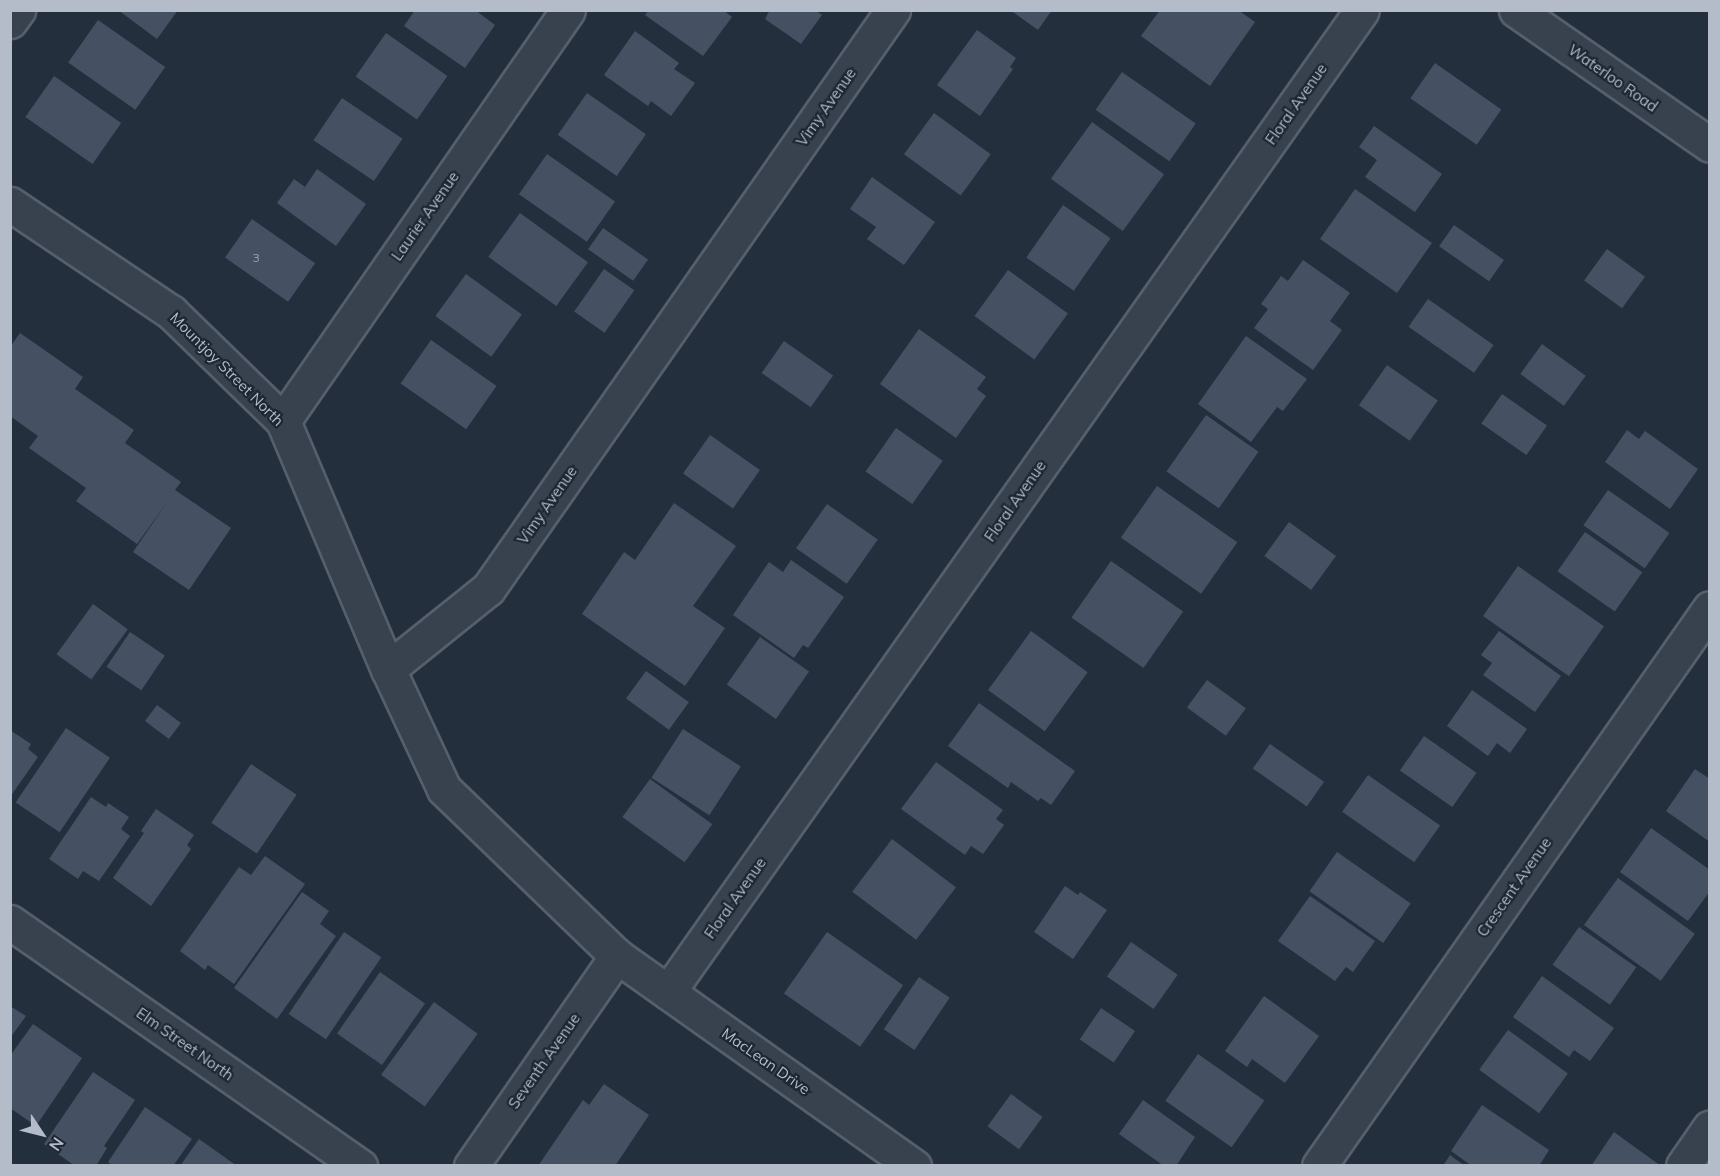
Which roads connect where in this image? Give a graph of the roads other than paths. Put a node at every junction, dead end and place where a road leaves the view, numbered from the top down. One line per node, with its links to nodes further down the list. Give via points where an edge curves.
1 (18, 10): 6 (street)
2 (568, 10): 9 (street, Laurier Avenue)
3 (893, 10): 11 (street, Vimy Avenue, via 488,588)
4 (1362, 10): 14 (street, Floral Avenue)
5 (1516, 10): 7 (street, Waterloo Road)
6 (10, 21)
7 (1710, 145)
8 (10, 204): 9 (street, Mountjoy Street North, via 171,312)
9 (283, 421): 11 (street, Mountjoy Street North)
10 (1710, 608): 19 (street, Crescent Avenue)
11 (388, 669): 13 (street, via 444,789)
12 (10, 922): 16 (street, Elm Street North)
13 (617, 956): 14 (street, MacLean Drive); 17 (street, Seventh Avenue)
14 (668, 992): 18 (street, MacLean Drive)
15 (1710, 1127): 20 (street)
16 (360, 1166)
17 (471, 1166)
18 (914, 1166)
19 (1319, 1166)
20 (1683, 1166)

